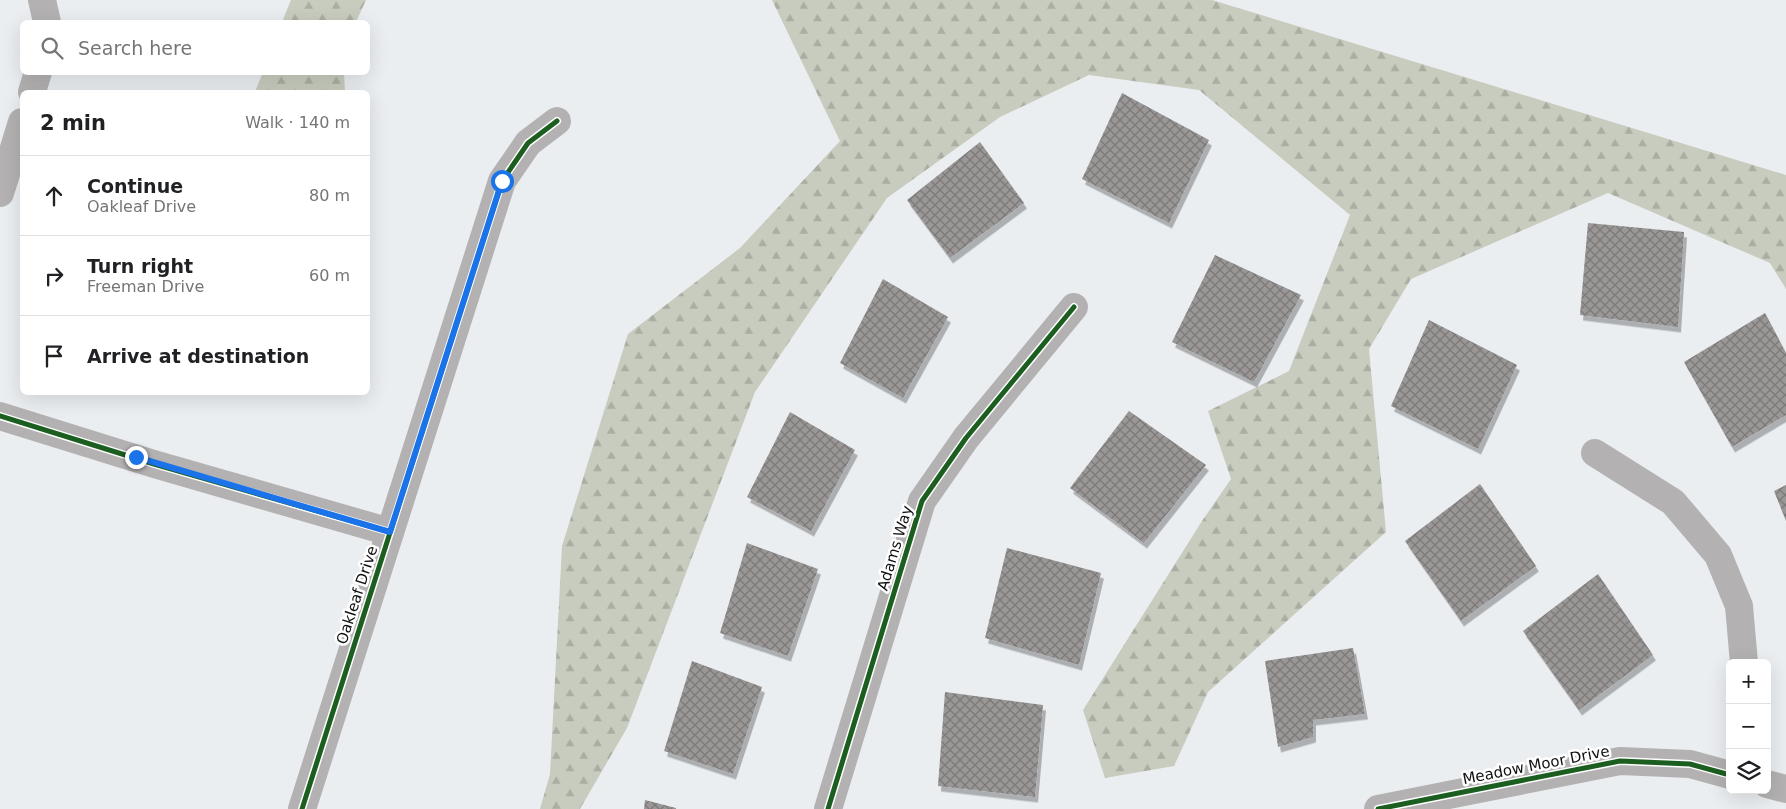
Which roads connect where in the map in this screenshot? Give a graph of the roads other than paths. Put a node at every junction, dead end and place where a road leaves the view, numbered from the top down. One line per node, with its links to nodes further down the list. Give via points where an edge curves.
1 (42, 0): 2 (street)
2 (47, 20)
3 (37, 75): 4 (street)
4 (33, 90)
5 (557, 121): 11 (street, Oakleaf Drive, via 528,143 502,181)
6 (20, 128): 7 (street)
7 (0, 193)
8 (1074, 308): 17 (street, Adams Way, via 966,438 922,501)
9 (0, 416): 11 (street)
10 (1595, 453): 12 (street, via 1673,502 1718,555 1739,606)
11 (390, 532): 16 (street, Oakleaf Drive)
12 (1744, 659)
13 (1726, 774): 18 (street, Meadow Moor Drive, via 1690,764 1620,761)
14 (1771, 785): 15 (street)
15 (1786, 789)
16 (302, 809)
17 (828, 809)
18 (1378, 809)

